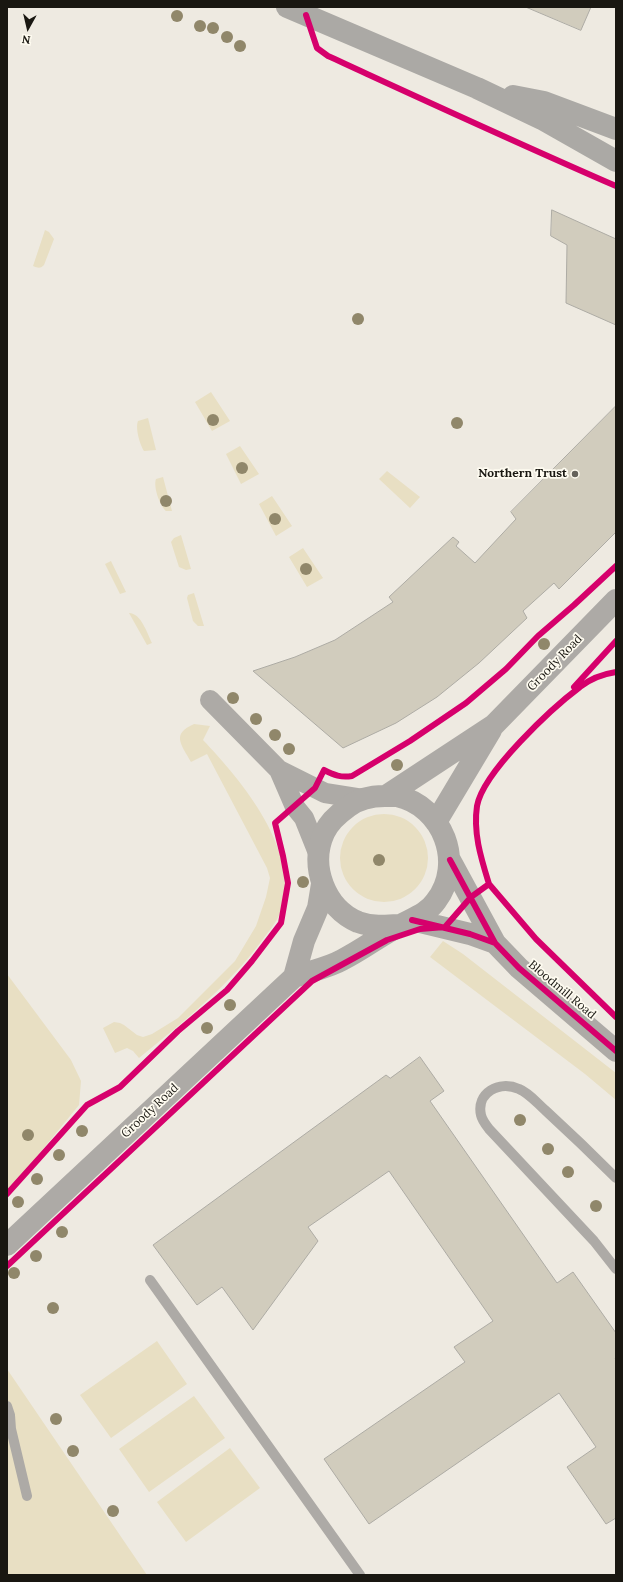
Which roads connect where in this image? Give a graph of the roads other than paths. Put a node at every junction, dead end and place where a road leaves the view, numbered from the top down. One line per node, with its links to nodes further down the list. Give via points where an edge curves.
1 (287, 7): 2 (main road)
2 (477, 88): 3 (main road, via 544,102); 4 (main road, via 542,119)
3 (616, 129)
4 (616, 162)
5 (616, 600): 7 (street, Groody Road)
6 (210, 700): 8 (street)
7 (494, 725): 9 (street); 11 (street)
8 (279, 770): 10 (street, via 325,793); 12 (street, via 295,807 304,818)
9 (386, 796): 10 (street); 11 (street, via 396,796 417,804)
10 (363, 799): 12 (street, via 336,815 324,833)
11 (436, 822): 13 (street, via 446,838)
12 (318, 853): 14 (street)
13 (450, 860): 15 (street, via 447,882 436,901 420,916); 16 (street)
14 (322, 884): 15 (street, via 340,911 358,922 378,927); 17 (street, via 318,908 304,941)
15 (406, 923): 16 (street, via 464,932); 17 (street, via 341,961)
16 (495, 943): 18 (street, Bloodmill Road, via 519,968)
17 (294, 977): 20 (street, Groody Road)
18 (616, 1051)
19 (616, 1178): 21 (lane, via 551,1115 518,1088 495,1087 485,1095 481,1105 481,1117 489,1129 594,1241)
20 (7, 1245)
21 (616, 1269)
22 (150, 1280): 25 (lane)
23 (7, 1406): 24 (lane)
24 (27, 1496)
25 (360, 1575)

